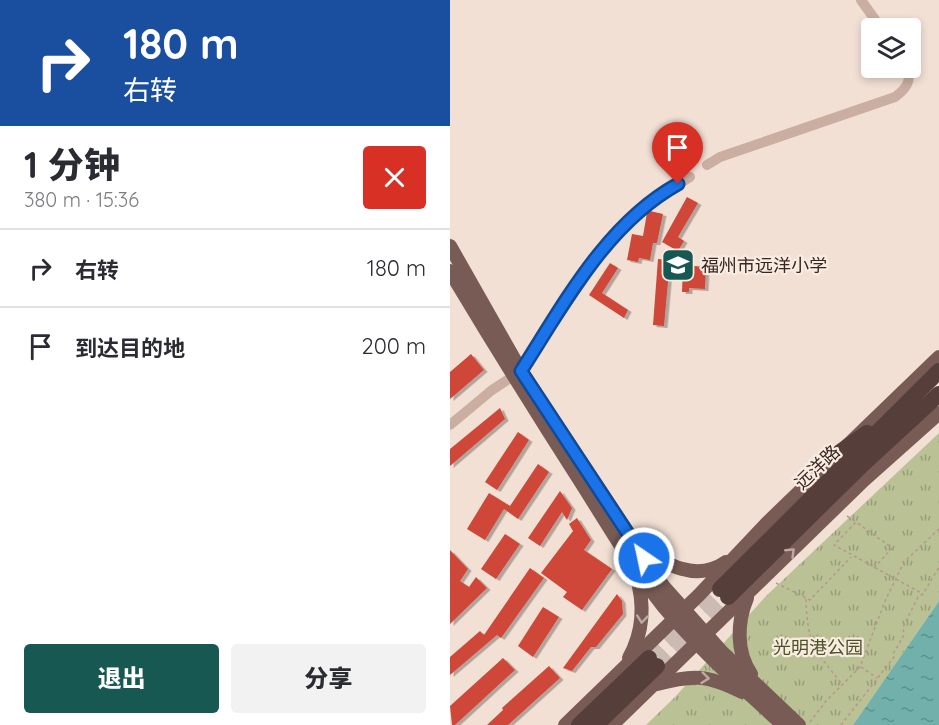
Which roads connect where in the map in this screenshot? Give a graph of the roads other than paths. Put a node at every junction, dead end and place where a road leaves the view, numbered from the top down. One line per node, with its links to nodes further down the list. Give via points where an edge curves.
1 (861, 0): 2 (street)
2 (874, 18)
3 (908, 78): 4 (street, via 904,91 895,97 720,157)
4 (707, 165)
5 (690, 177): 10 (street, via 641,208 620,229)
6 (450, 246): 10 (main road)
7 (450, 271): 10 (main road)
8 (939, 357): 15 (main road)
9 (939, 371): 12 (highway, 远洋路)
10 (517, 374): 14 (street); 17 (main road); 19 (main road)
11 (939, 394): 12 (highway, 远洋路)
12 (909, 411): 15 (highway); 16 (highway); 21 (highway, 远洋路, via 856,456)
13 (939, 413): 16 (main road)
14 (450, 425)
15 (840, 452): 18 (main road)
16 (864, 480): 22 (main road, one-way to 16)
17 (634, 544): 18 (main road, via 688,572 722,565); 20 (main road)
18 (735, 556): 23 (main road)
19 (633, 565): 20 (main road); 25 (main road, one-way to 25, via 642,596 641,627 631,656)
20 (659, 591): 23 (main road)
21 (724, 593)
22 (749, 593): 24 (main road); 27 (main road, via 741,612 739,633 745,666)
23 (679, 615): 24 (main road); 25 (main road)
24 (702, 639): 26 (main road); 27 (main road)
25 (621, 670): 29 (main road)
26 (655, 684): 27 (main road, one-way to 27, via 699,677); 32 (main road)
27 (756, 693): 28 (main road)
28 (796, 724)
29 (565, 725)
30 (579, 725): 31 (highway, via 653,662)
31 (596, 725)
32 (612, 725)

